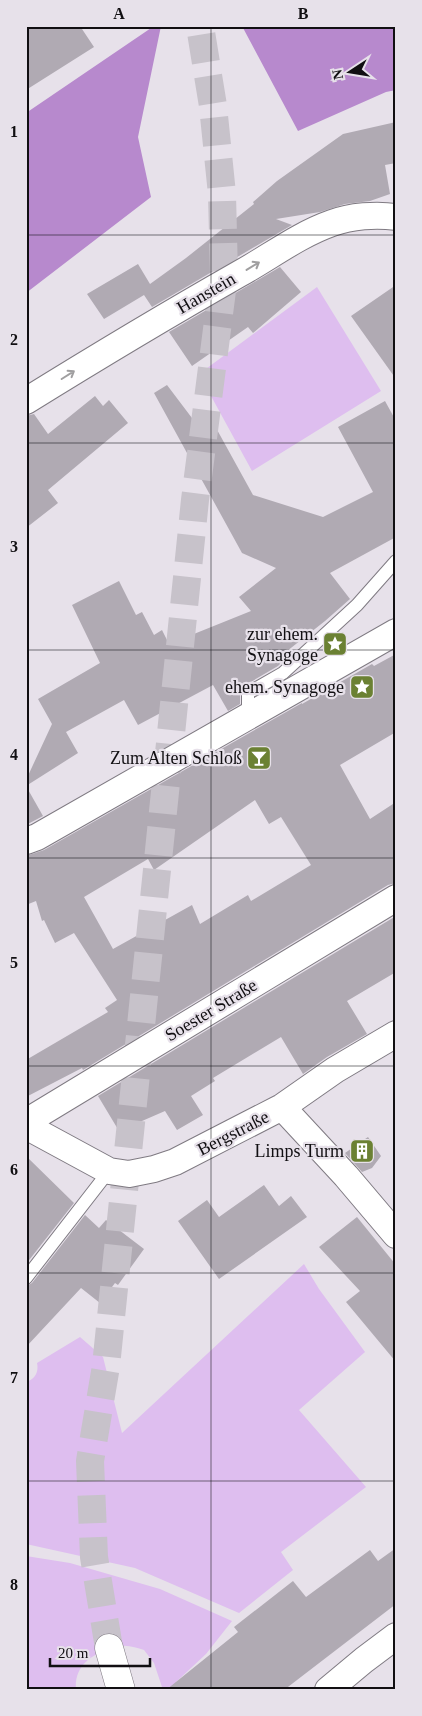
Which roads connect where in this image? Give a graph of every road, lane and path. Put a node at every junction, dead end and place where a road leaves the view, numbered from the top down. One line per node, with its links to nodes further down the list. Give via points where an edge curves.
1 (396, 217): 2 (street, Hanstein, one-way to 1, via 301,236 333,222 380,215)
2 (26, 401)
3 (396, 560): 5 (lane, via 357,605 283,673 248,693)
4 (396, 632): 5 (street)
5 (248, 716): 6 (street)
6 (26, 841)
7 (396, 898): 10 (street, Soester Straße)
8 (396, 1034): 9 (street, via 335,1070)
9 (282, 1107): 11 (street, Bergstraße, via 175,1162 129,1174); 12 (street, Bergstraße)
10 (26, 1124): 11 (street, Bergstraße)
11 (109, 1171): 13 (lane)
12 (396, 1235)
13 (26, 1278)
14 (396, 1636): 17 (street)
15 (109, 1648): 16 (main road)
16 (121, 1690)
17 (328, 1690)

